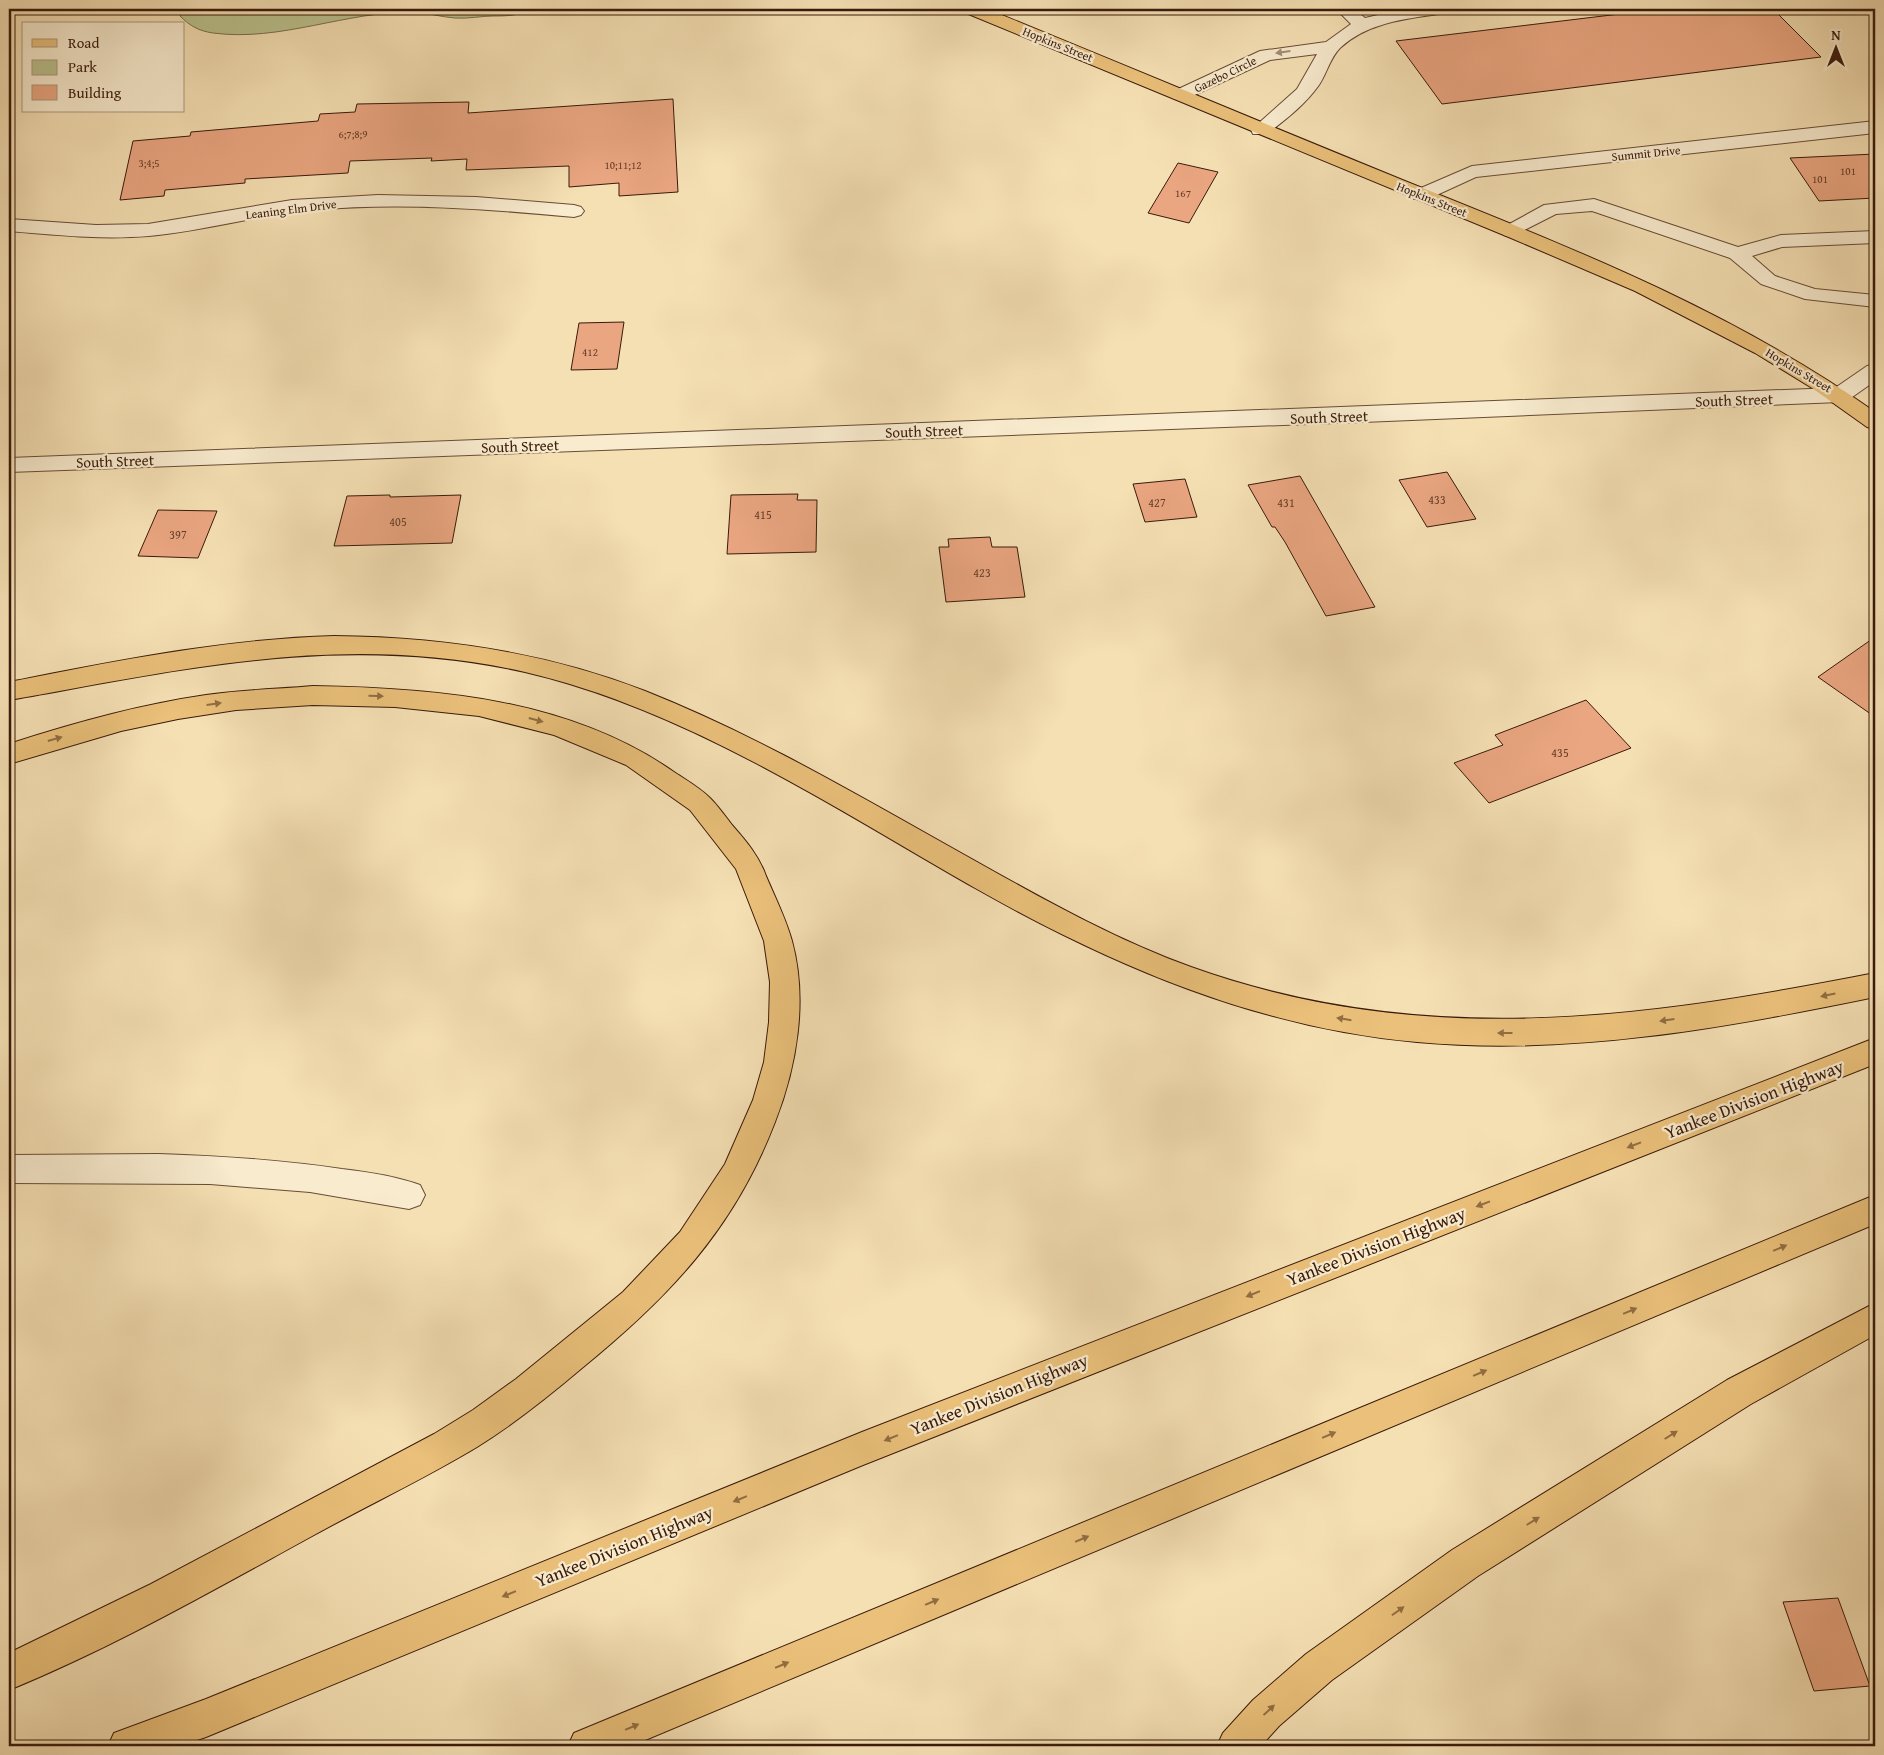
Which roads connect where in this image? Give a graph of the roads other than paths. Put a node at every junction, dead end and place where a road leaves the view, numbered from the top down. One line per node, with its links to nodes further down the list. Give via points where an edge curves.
1 (972, 9): 6 (main road, Hopkins Street)
2 (1344, 9): 4 (street)
3 (1439, 9): 4 (street, Gazebo Circle)
4 (1362, 24): 5 (street, Gazebo Circle)
5 (1331, 47): 6 (street, Gazebo Circle, one-way to 6, via 1266,55); 8 (street, Gazebo Circle, via 1299,99)
6 (1180, 96): 8 (main road, Hopkins Street)
7 (1875, 128): 9 (street, Summit Drive, via 1472,172)
8 (1260, 130): 9 (main road, Hopkins Street)
9 (1421, 195): 12 (main road, Hopkins Street)
10 (574, 211): 11 (street, Leaning Elm Drive, via 456,202 345,202 289,207 123,232)
11 (9, 225)
12 (1511, 231): 14 (street, via 1551,209 1594,205); 17 (main road, Hopkins Street, via 1693,312 1771,352)
13 (1875, 237): 14 (street, via 1781,241)
14 (1737, 254): 15 (street, via 1768,280 1812,295)
15 (1875, 301)
16 (1875, 371): 17 (street)
17 (1840, 395): 18 (main road, Hopkins Street); 19 (street, South Street)
18 (1875, 422)
19 (9, 465)
20 (9, 691): 22 (main road, one-way to 20, via 1772,1006 1569,1031 1453,1032 1358,1022 1263,1001 1146,961 1037,909 702,726 630,695 556,671 432,649 320,646 270,648 193,658)
21 (9, 754): 28 (main road, one-way to 28, via 94,728 166,712 272,698 408,697 499,710 549,724 618,750 649,766 698,801 733,838 751,867 774,921 784,979 785,1007 785,1034 772,1092 760,1127 740,1166 688,1246 651,1288 614,1321 548,1376 434,1452 166,1596)
22 (1875, 985)
23 (1875, 1052): 29 (main road, Yankee Division Highway, one-way to 29, via 1289,1279 862,1449 206,1718)
24 (9, 1169): 25 (street, via 118,1167 267,1173 372,1186)
25 (409, 1195)
26 (1875, 1208): 30 (main road, one-way to 26)
27 (1875, 1318): 31 (main road, one-way to 27, via 1266,1713 1319,1667 1465,1563 1739,1392)
28 (9, 1672)
29 (127, 1746)
30 (587, 1746)
31 (1236, 1746)

